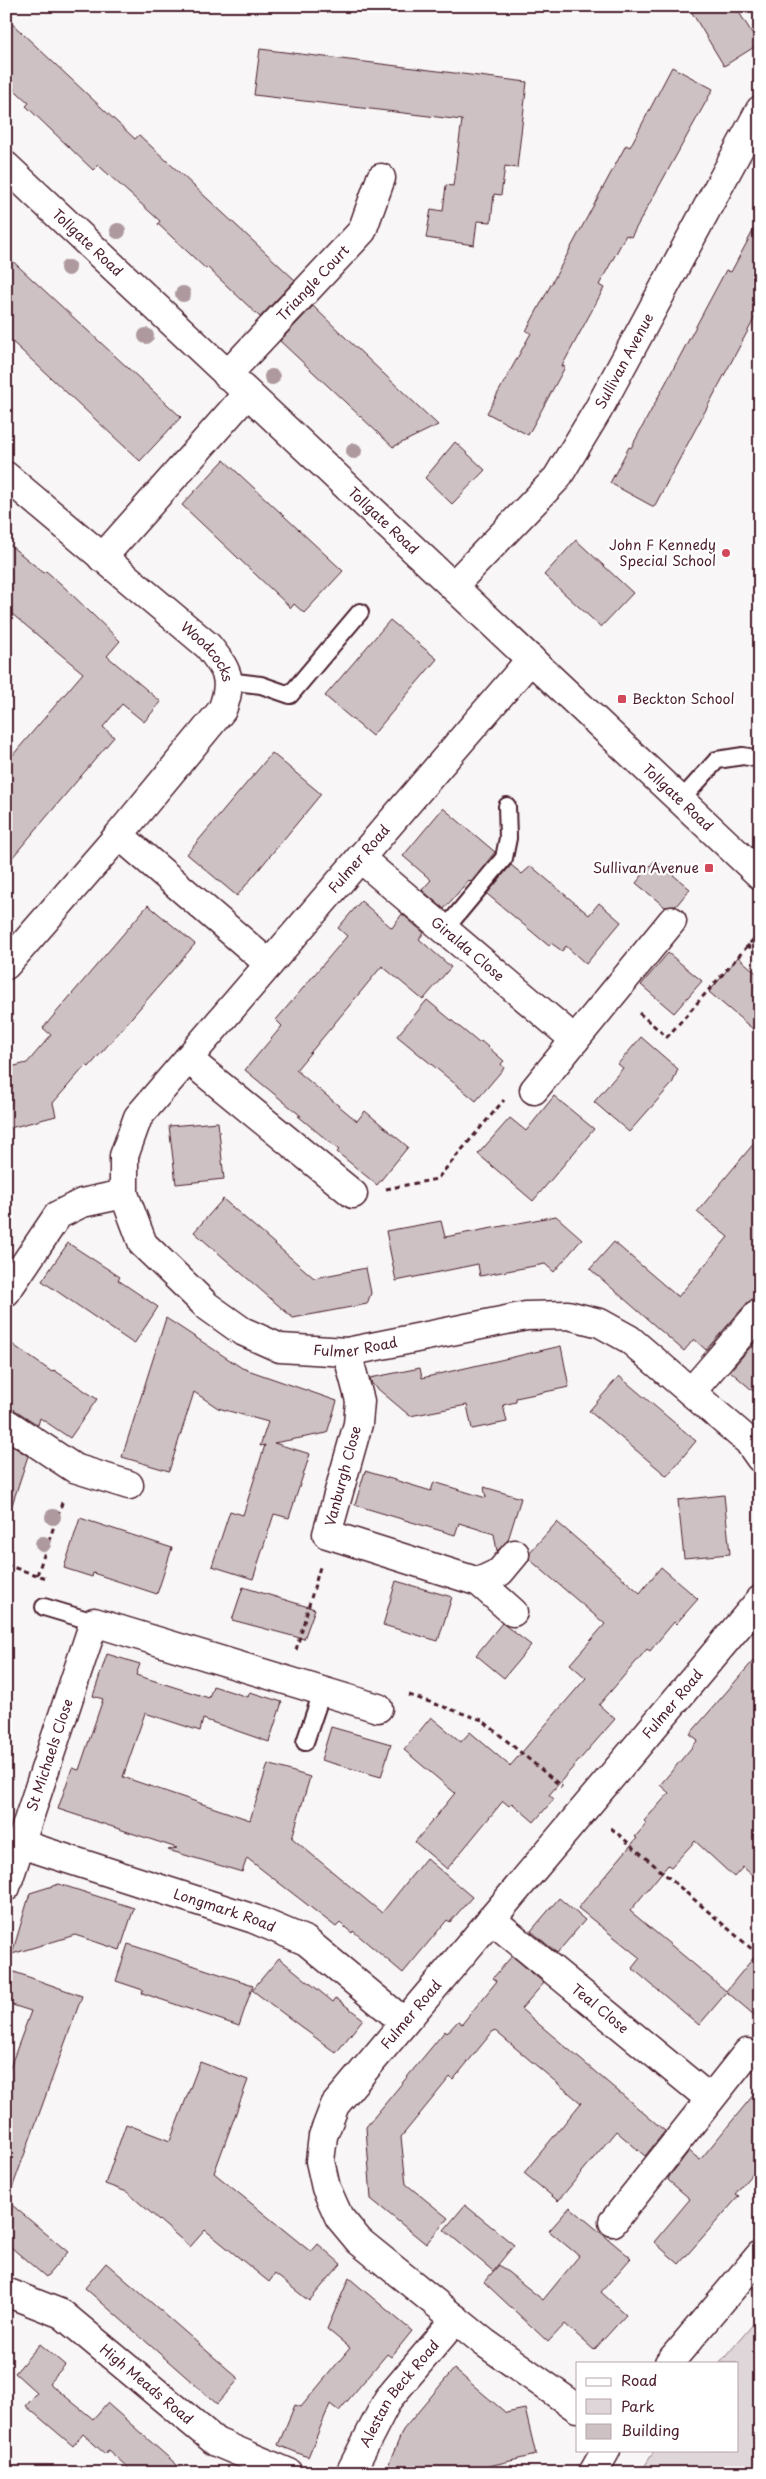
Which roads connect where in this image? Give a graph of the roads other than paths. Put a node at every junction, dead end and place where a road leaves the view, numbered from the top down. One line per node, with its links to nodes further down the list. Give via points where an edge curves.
1 (760, 110): 8 (street, Sullivan Avenue, via 598,410 557,478)
2 (6, 166): 4 (street, Tollgate Road)
3 (381, 178): 4 (street, Triangle Court, via 362,231)
4 (227, 375): 5 (street, Tollgate Road)
5 (247, 394): 7 (street); 8 (street, Tollgate Road)
6 (6, 476): 7 (street, Woodcocks)
7 (102, 558): 11 (street, Woodcocks, via 208,646 225,667)
8 (453, 586): 10 (street, Tollgate Road)
9 (360, 612): 11 (lane, via 290,695 261,685)
10 (530, 659): 13 (street, Tollgate Road); 16 (street, Fulmer Road)
11 (227, 681): 15 (street, Woodcocks, via 229,691 222,710)
12 (760, 759): 13 (lane, via 743,756 717,760)
13 (680, 800): 17 (street, Tollgate Road)
14 (507, 806): 19 (lane, via 508,838 504,858)
15 (119, 835): 20 (street); 21 (street, Woodcocks)
16 (360, 858): 19 (street, Giralda Close); 20 (street, Fulmer Road)
17 (760, 875)
18 (672, 921): 22 (street)
19 (444, 929): 22 (street, Giralda Close)
20 (269, 964): 23 (street, Fulmer Road)
21 (6, 965)
22 (575, 1040): 24 (street)
23 (188, 1059): 25 (street, Fulmer Road, via 138,1117 124,1156); 26 (street)
24 (534, 1090)
25 (124, 1194): 27 (street, via 82,1203 58,1215); 29 (street, Fulmer Road, via 143,1244 207,1306 242,1331 280,1348)
26 (353, 1194)
27 (6, 1292)
28 (760, 1312): 30 (street)
29 (347, 1352): 30 (street, Fulmer Road, via 526,1316 568,1315 600,1324 629,1339); 35 (street, Vanburgh Close, via 360,1401 358,1424 327,1534)
30 (691, 1392): 32 (street, Fulmer Road, via 748,1441)
31 (6, 1423): 33 (street, via 74,1468)
32 (760, 1458)
33 (129, 1485)
34 (514, 1554): 35 (street, via 500,1572)
35 (479, 1582): 37 (street, Vanburgh Close)
36 (44, 1607): 39 (lane)
37 (513, 1612)
38 (756, 1613): 45 (street, Fulmer Road)
39 (94, 1622): 40 (street); 43 (street, St Michaels Close)
40 (322, 1692): 41 (street); 42 (lane)
41 (378, 1708)
42 (305, 1742)
43 (14, 1842): 44 (street, St Michaels Close); 46 (street, Longmark Road, via 254,1919 306,1941)
44 (6, 1887)
45 (491, 1919): 46 (street, Fulmer Road); 48 (street, Teal Close)
46 (404, 2022): 52 (street, Fulmer Road, via 335,2105 323,2136 320,2161 326,2188 336,2210 359,2240)
47 (747, 2053): 48 (street)
48 (710, 2099): 49 (street)
49 (613, 2222)
50 (760, 2255): 53 (street)
51 (6, 2292): 56 (street, High Meads Road, via 62,2314 216,2442)
52 (456, 2319): 54 (street, Fulmer Road); 57 (street, Alestan Beck Road, via 388,2399)
53 (670, 2362)
54 (576, 2407)
55 (605, 2452): 58 (street)
56 (289, 2473)
57 (350, 2473)
58 (593, 2473)

